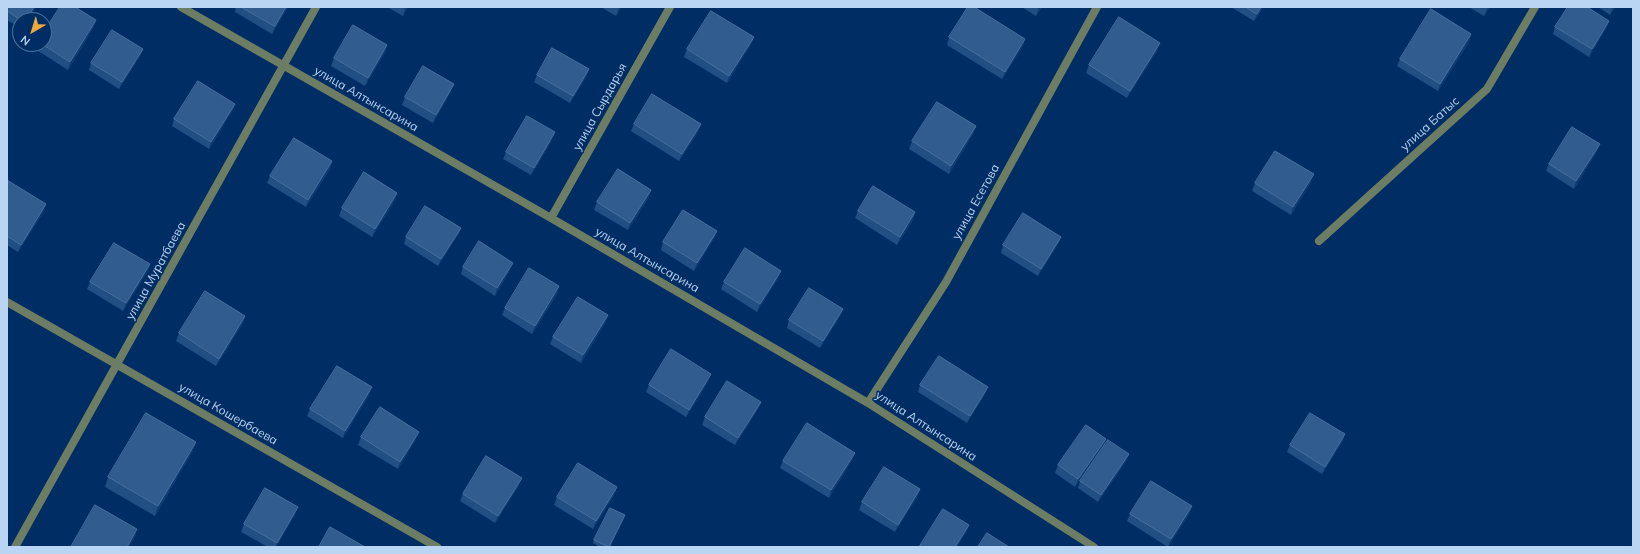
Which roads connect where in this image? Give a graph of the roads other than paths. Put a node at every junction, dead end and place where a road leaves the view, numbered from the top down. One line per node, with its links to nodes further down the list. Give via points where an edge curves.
1 (181, 7): 6 (street, улица Алтынсарина)
2 (316, 7): 6 (street, улица Муратбаева)
3 (670, 7): 7 (street, улица Сырдарья)
4 (1097, 7): 11 (street, улица Есетова, via 946,282)
5 (1535, 7): 8 (street, улица Батыс, via 1487,89)
6 (284, 66): 7 (street, улица Алтынсарина); 10 (street, улица Муратбаева)
7 (551, 218): 11 (street, улица Алтынсарина)
8 (1319, 241)
9 (7, 302): 10 (street, улица Кошербаева)
10 (117, 365): 12 (street, улица Муратбаева); 13 (street, улица Кошербаева)
11 (868, 403): 14 (street, улица Алтынсарина)
12 (15, 547)
13 (437, 547)
14 (1094, 547)

